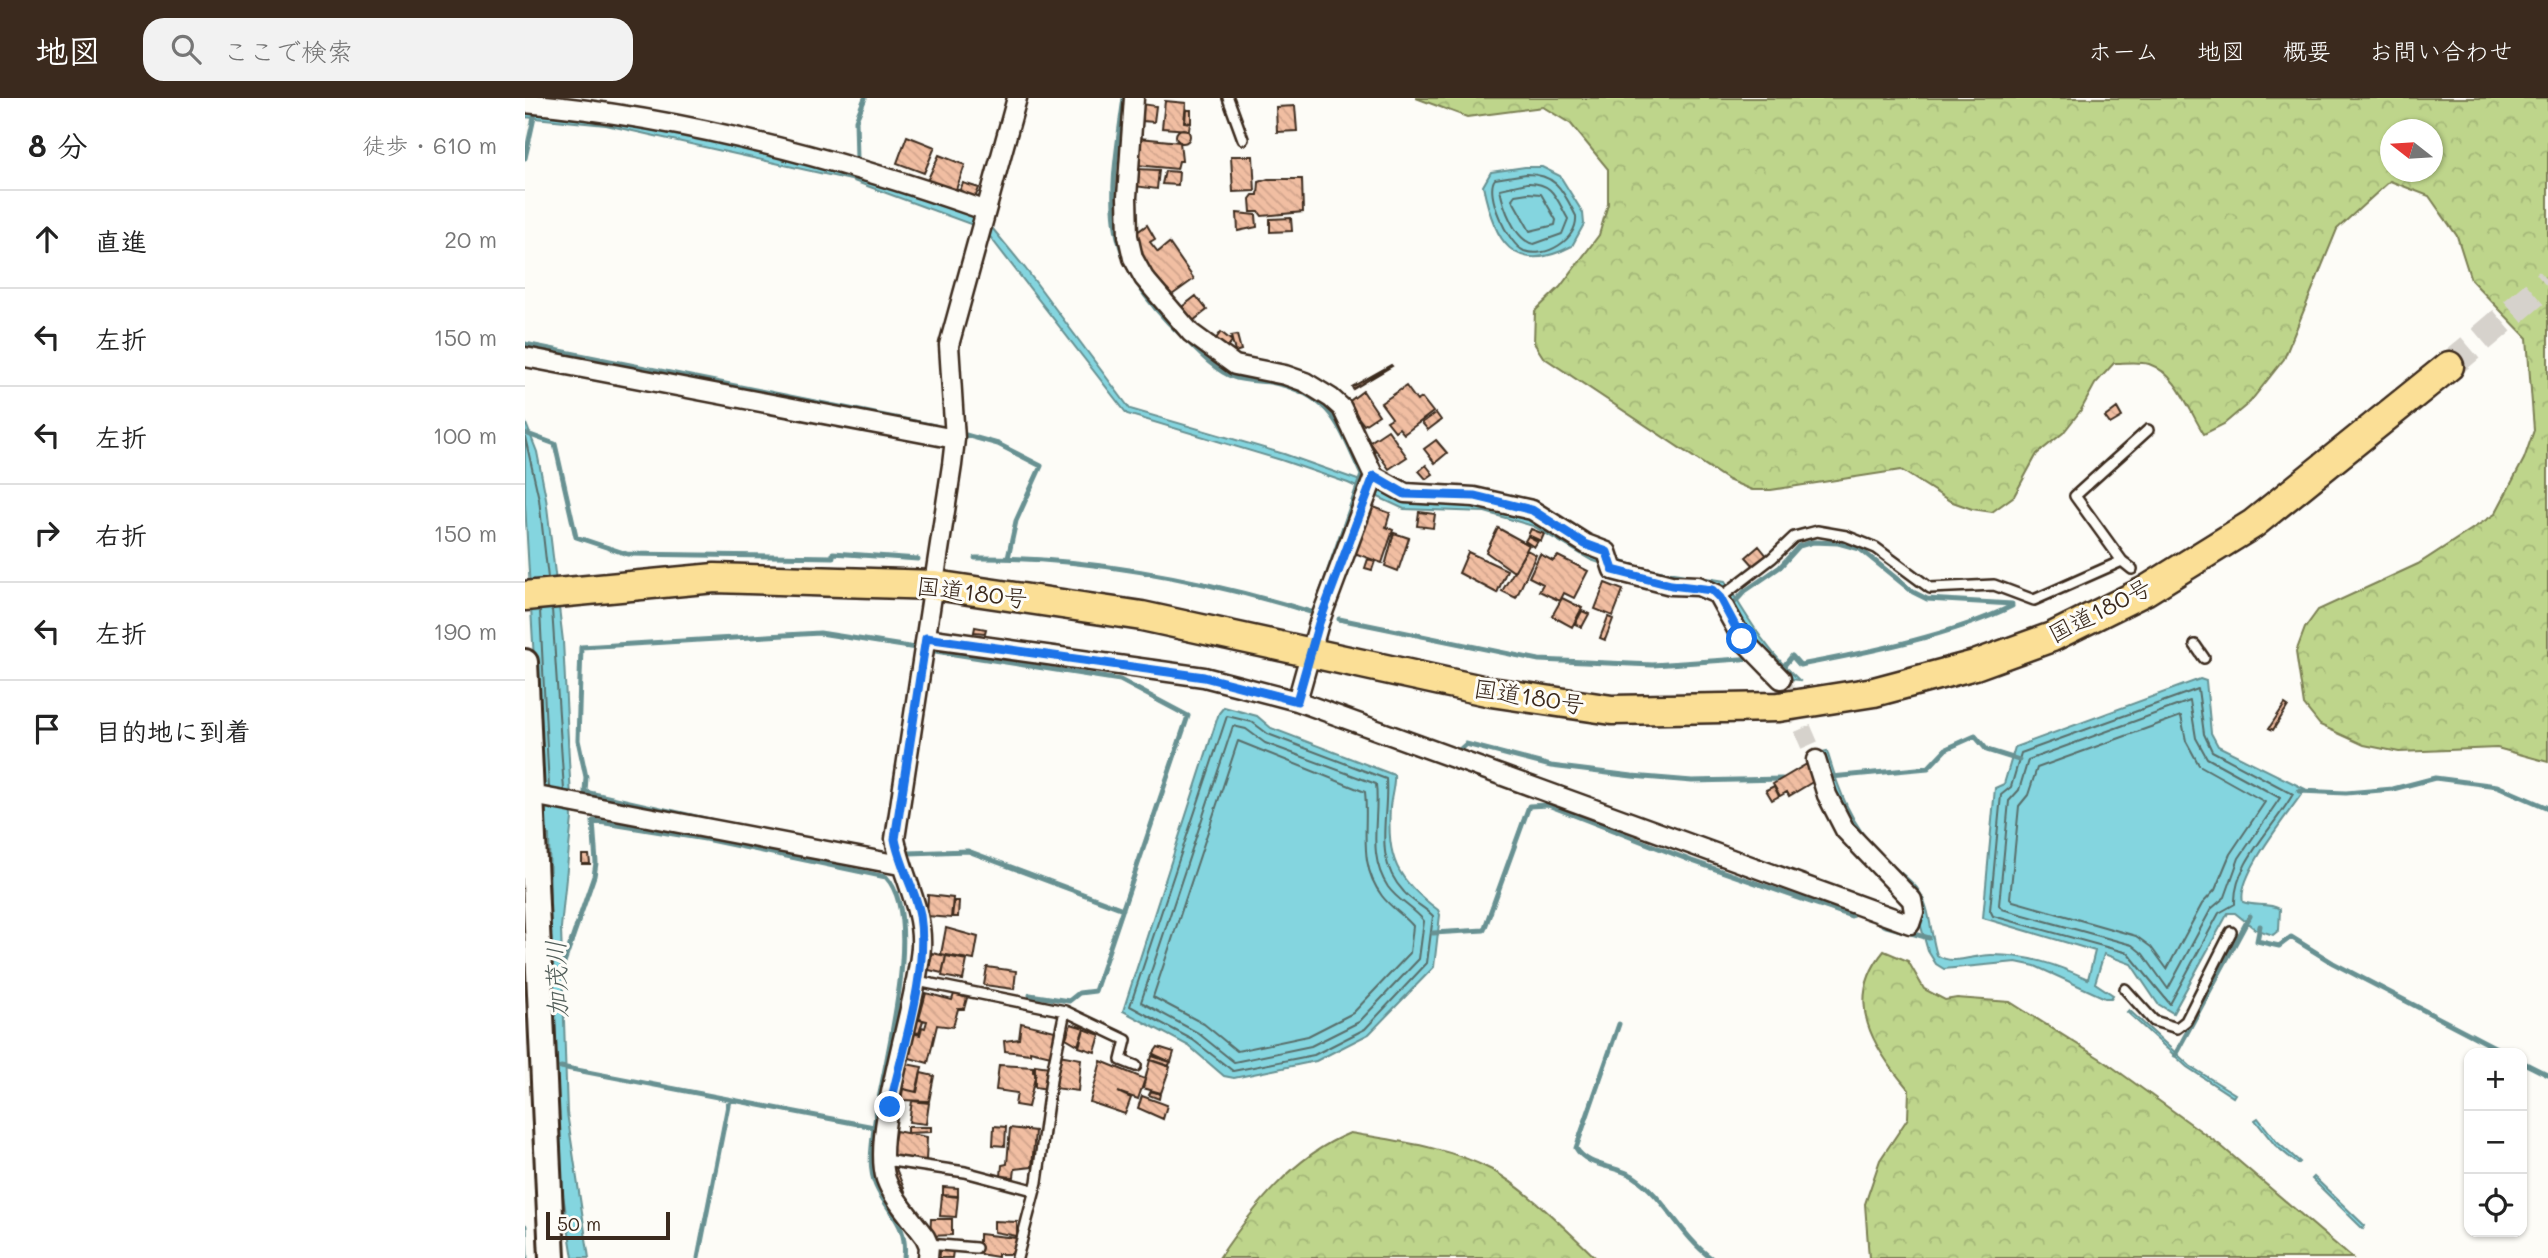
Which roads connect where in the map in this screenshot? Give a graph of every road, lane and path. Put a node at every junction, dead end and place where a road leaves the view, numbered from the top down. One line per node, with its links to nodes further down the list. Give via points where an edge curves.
1 (1017, 98): 6 (street)
2 (1134, 98): 11 (street, via 1128,226 1133,258 1144,278 1191,333 1223,359 1285,375 1331,398 1342,408)
3 (1228, 98): 5 (lane)
4 (525, 103): 6 (street, via 641,117 875,172)
5 (1243, 139)
6 (984, 209): 10 (street, via 949,345)
7 (525, 357): 10 (street)
8 (2449, 366): 19 (highway, 国道180号, via 2253,523 2145,591 2052,637 1975,666 1874,692 1779,707 1612,710 1491,692)
9 (2148, 430): 12 (lane, via 2075,496)
10 (955, 439): 14 (street)
11 (1374, 476): 15 (street, via 1405,494 1475,496 1532,510 1585,544 1607,552 1613,570); 19 (street)
12 (2123, 561): 13 (lane); 15 (lane, via 2034,600 1994,585 1930,588 1877,548 1817,531 1794,537)
13 (2133, 569)
14 (935, 585): 16 (highway, 国道180号, via 715,578); 17 (street); 19 (highway, 国道180号, via 1142,616)
15 (1725, 593): 22 (street, via 1742,639)
16 (525, 596)
17 (926, 638): 23 (street, via 1204,677); 26 (street, via 895,839)
18 (2195, 645): 20 (lane)
19 (1312, 651): 23 (street)
20 (2204, 658)
21 (525, 662): 25 (main road)
22 (1781, 679)
23 (1297, 701): 24 (street, via 1910,925 1915,912 1912,900 1845,830)
24 (1816, 760)
25 (532, 794): 26 (street); 36 (main road)
26 (900, 864): 28 (street, via 919,913)
27 (2231, 933): 29 (lane, via 2186,1021 2177,1028 2154,1021)
28 (917, 981): 30 (lane); 32 (street, via 890,1107)
29 (2125, 989)
30 (1065, 1011): 31 (lane, via 1126,1040 1121,1060); 33 (lane)
31 (1136, 1066)
32 (885, 1160): 33 (lane, via 965,1172); 35 (street, via 885,1178)
33 (1033, 1190): 37 (lane)
34 (976, 1248): 35 (lane)
35 (928, 1251)
36 (552, 1258)
37 (1017, 1258)

